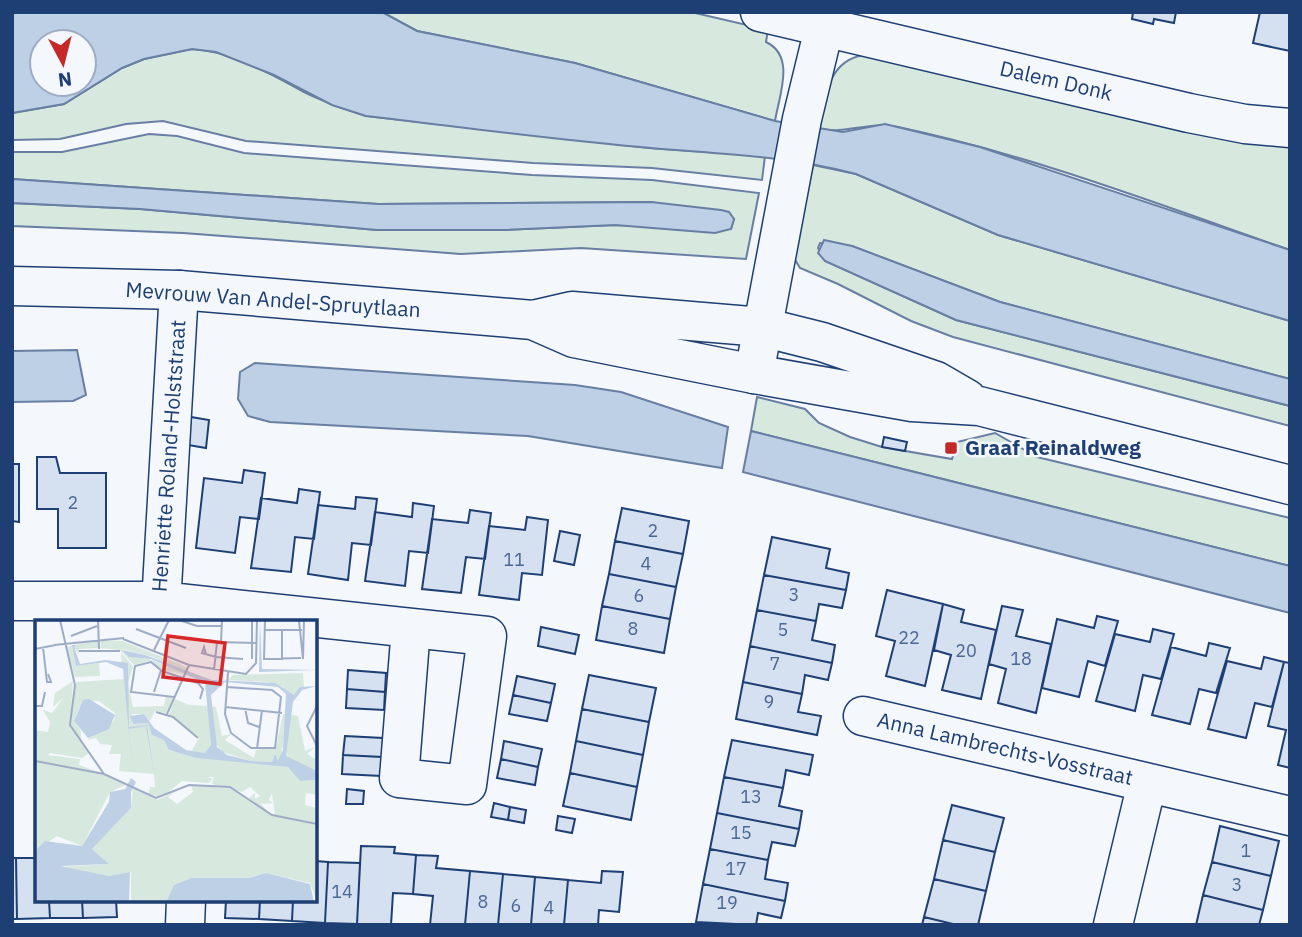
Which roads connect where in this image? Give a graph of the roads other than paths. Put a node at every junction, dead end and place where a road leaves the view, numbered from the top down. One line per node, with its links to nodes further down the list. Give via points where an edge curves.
1 (760, 12): 2 (street, Dalem Donk)
2 (825, 20): 3 (street, Dalem Donk, via 1200,115); 7 (street)
3 (1290, 128)
4 (12, 286): 5 (street, Mevrouw Van Andel-Spruytlaan)
5 (179, 290): 6 (street, Mevrouw Van Andel-Spruytlaan); 12 (street, Henriette Roland-Holststraat)
6 (533, 320): 7 (street, Mevrouw Van Andel-Spruytlaan, via 572,310); 8 (street, Mevrouw Van Andel-Spruytlaan, via 574,338)
7 (762, 327): 8 (street); 9 (street, Mevrouw Van Andel-Spruytlaan, via 936,381)
8 (754, 374): 9 (street, Mevrouw Van Andel-Spruytlaan, via 912,402)
9 (979, 406): 10 (street, Mevrouw Van Andel-Spruytlaan)
10 (1290, 485)
11 (12, 601): 12 (street)
12 (160, 611): 13 (street)
13 (293, 620)
14 (317, 622): 15 (street)
15 (411, 628)
16 (863, 716): 17 (street, Anna Lambrechts-Vosstraat)
17 (1147, 783): 18 (street, Anna Lambrechts-Vosstraat); 21 (street, Anna Lambrechts-Vosstraat)
18 (1290, 816)
19 (186, 902): 20 (street)
20 (185, 925)
21 (1113, 925)

